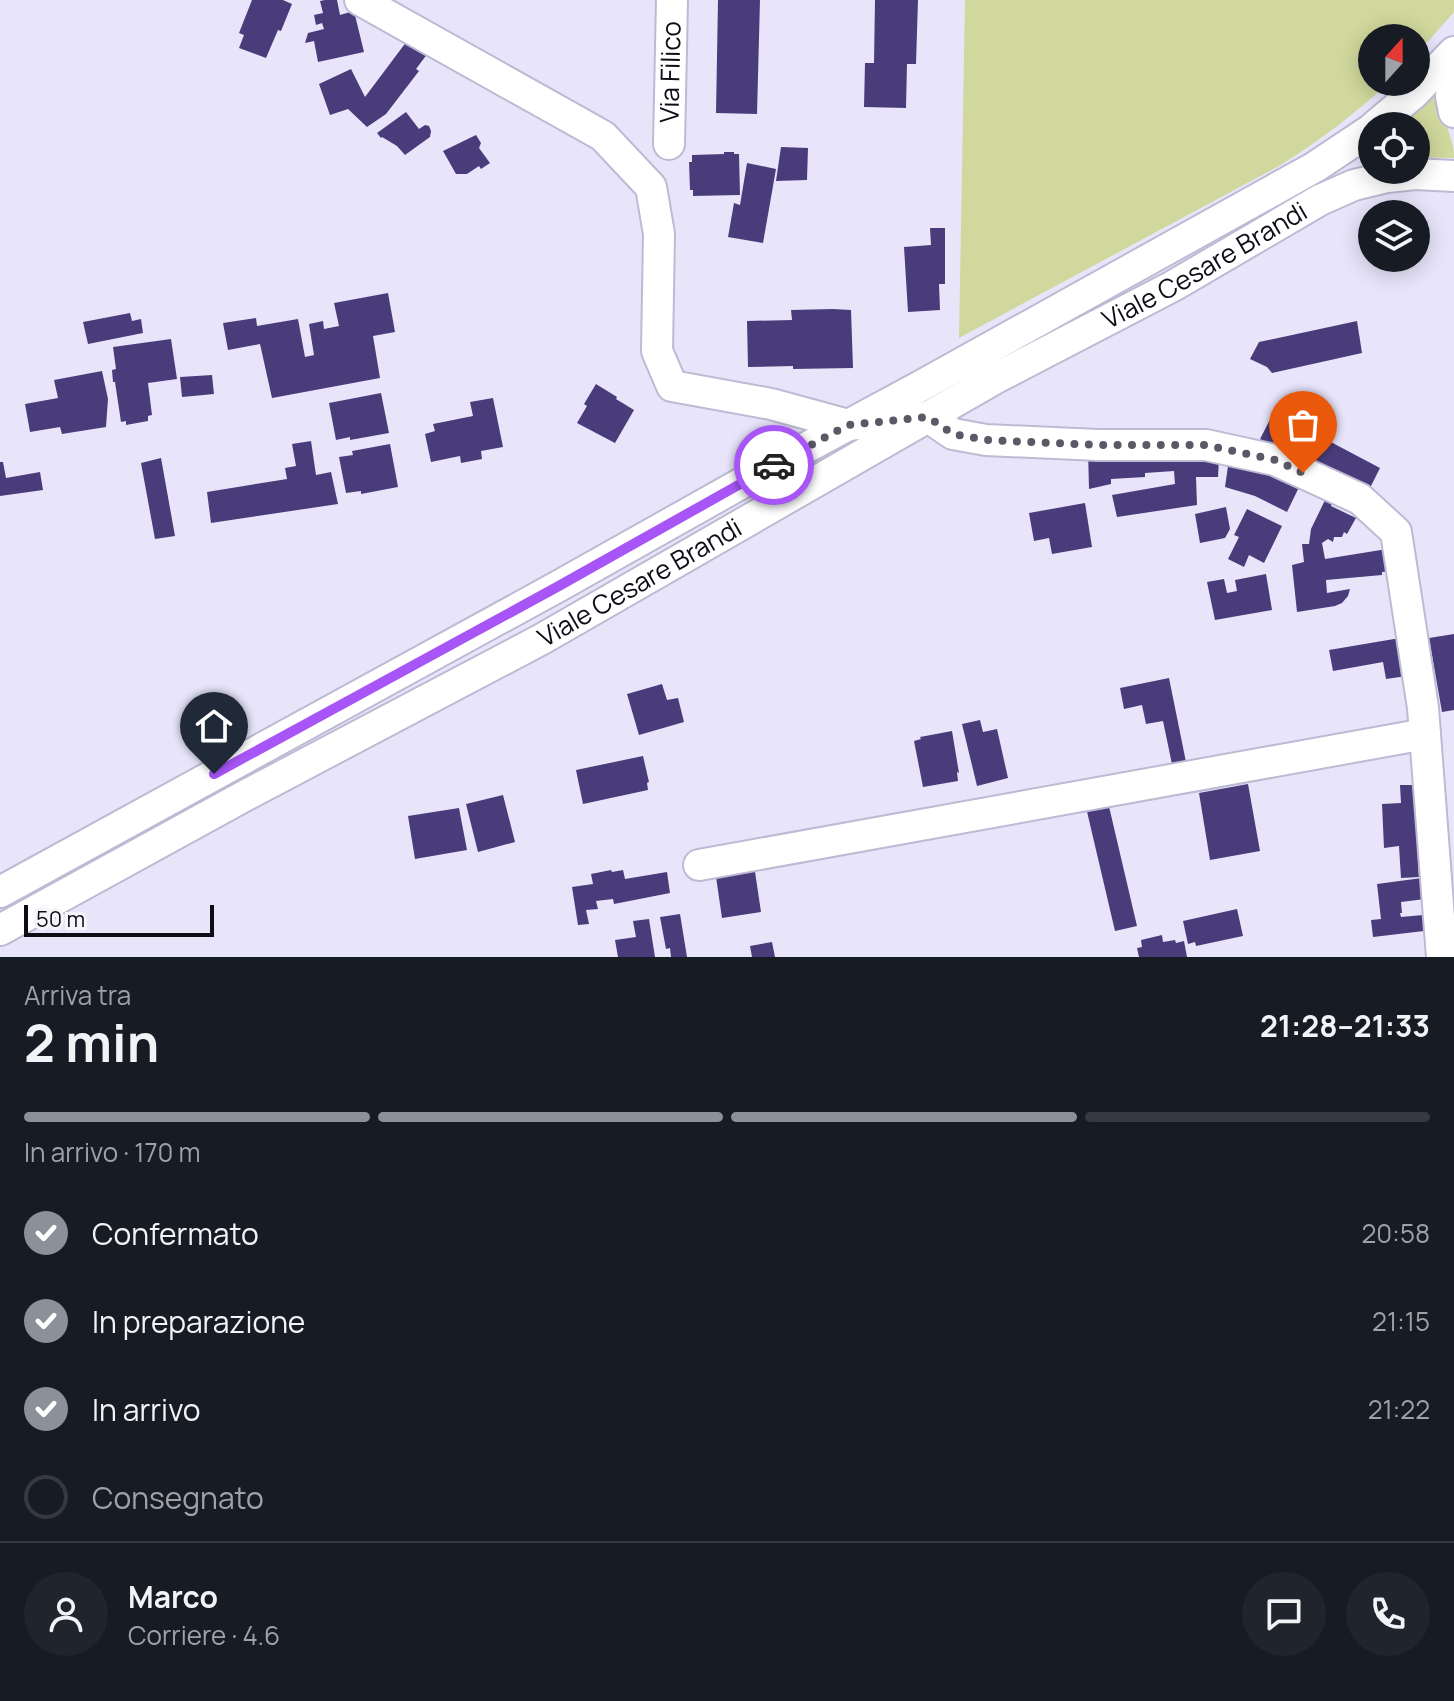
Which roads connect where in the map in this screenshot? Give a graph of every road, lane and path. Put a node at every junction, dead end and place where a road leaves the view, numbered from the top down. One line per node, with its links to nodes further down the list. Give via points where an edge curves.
1 (360, 0): 11 (street, via 603,136 651,187 659,234 657,351 672,386)
2 (672, 0): 8 (street, Via Filico)
3 (1454, 52): 5 (street, Viale Cesare Brandi)
4 (1454, 67): 6 (street)
5 (1392, 112)
6 (1454, 112)
7 (1358, 138): 11 (street, Viale Cesare Brandi, via 1303,174)
8 (669, 144)
9 (1454, 176): 10 (street, Viale Cesare Brandi, via 1387,177 1320,200 1173,286)
10 (928, 417): 11 (street); 12 (street, via 953,434 986,440 1206,445 1275,460 1360,499 1396,532); 15 (street, Viale Cesare Brandi, via 542,639)
11 (848, 425): 14 (street, Viale Cesare Brandi)
12 (1425, 734): 13 (street); 16 (street)
13 (699, 865)
14 (0, 892)
15 (0, 930)
16 (1442, 957)

